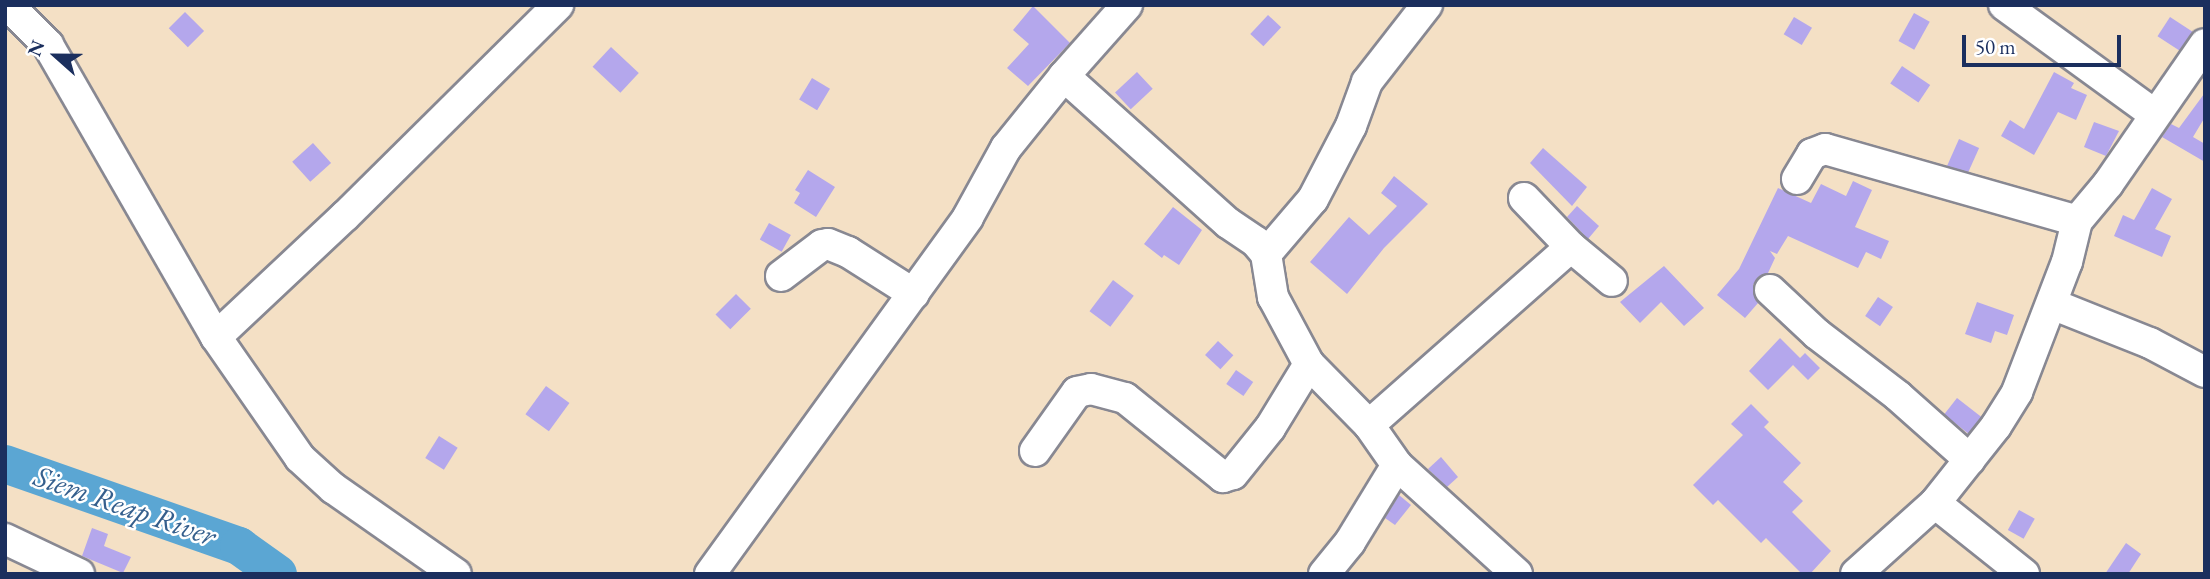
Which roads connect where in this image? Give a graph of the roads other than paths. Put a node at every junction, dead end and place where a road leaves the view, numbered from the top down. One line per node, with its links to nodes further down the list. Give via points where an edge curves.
1 (8, 5): 19 (street, via 48,46 63,69)
2 (558, 5): 19 (street)
3 (1127, 5): 7 (street)
4 (1427, 5): 13 (street, via 1367,82 1351,126 1313,199)
5 (2004, 5): 8 (street)
6 (2205, 44): 8 (street)
7 (1064, 76): 13 (street); 17 (street, via 1006,148 968,217)
8 (2154, 114): 11 (street, via 2108,184)
9 (1797, 179): 11 (street, via 1812,154 1825,149)
10 (1524, 198): 12 (street)
11 (2077, 221): 18 (street)
12 (1571, 247): 15 (street); 22 (street)
13 (1266, 254): 20 (street, via 1273,297)
14 (781, 276): 17 (street, via 828,244)
15 (1612, 281)
16 (1770, 290): 24 (street)
17 (914, 293): 30 (street)
18 (2052, 304): 21 (street, via 2150,343); 24 (street, via 2017,392)
19 (216, 337): 29 (street, via 300,458 332,488)
20 (1309, 364): 22 (street); 23 (street, via 1270,429 1233,474 1223,477 1125,398 1091,389 1077,392)
21 (2205, 372)
22 (1368, 425): 25 (street)
23 (1035, 451)
24 (1970, 460): 26 (street)
25 (1397, 465): 31 (street, via 1350,542); 32 (street)
26 (1935, 503): 33 (street); 34 (street)
27 (5, 539): 28 (street)
28 (79, 574)
29 (456, 574)
30 (710, 574)
31 (1324, 574)
32 (1517, 574)
33 (1856, 574)
34 (2024, 574)

